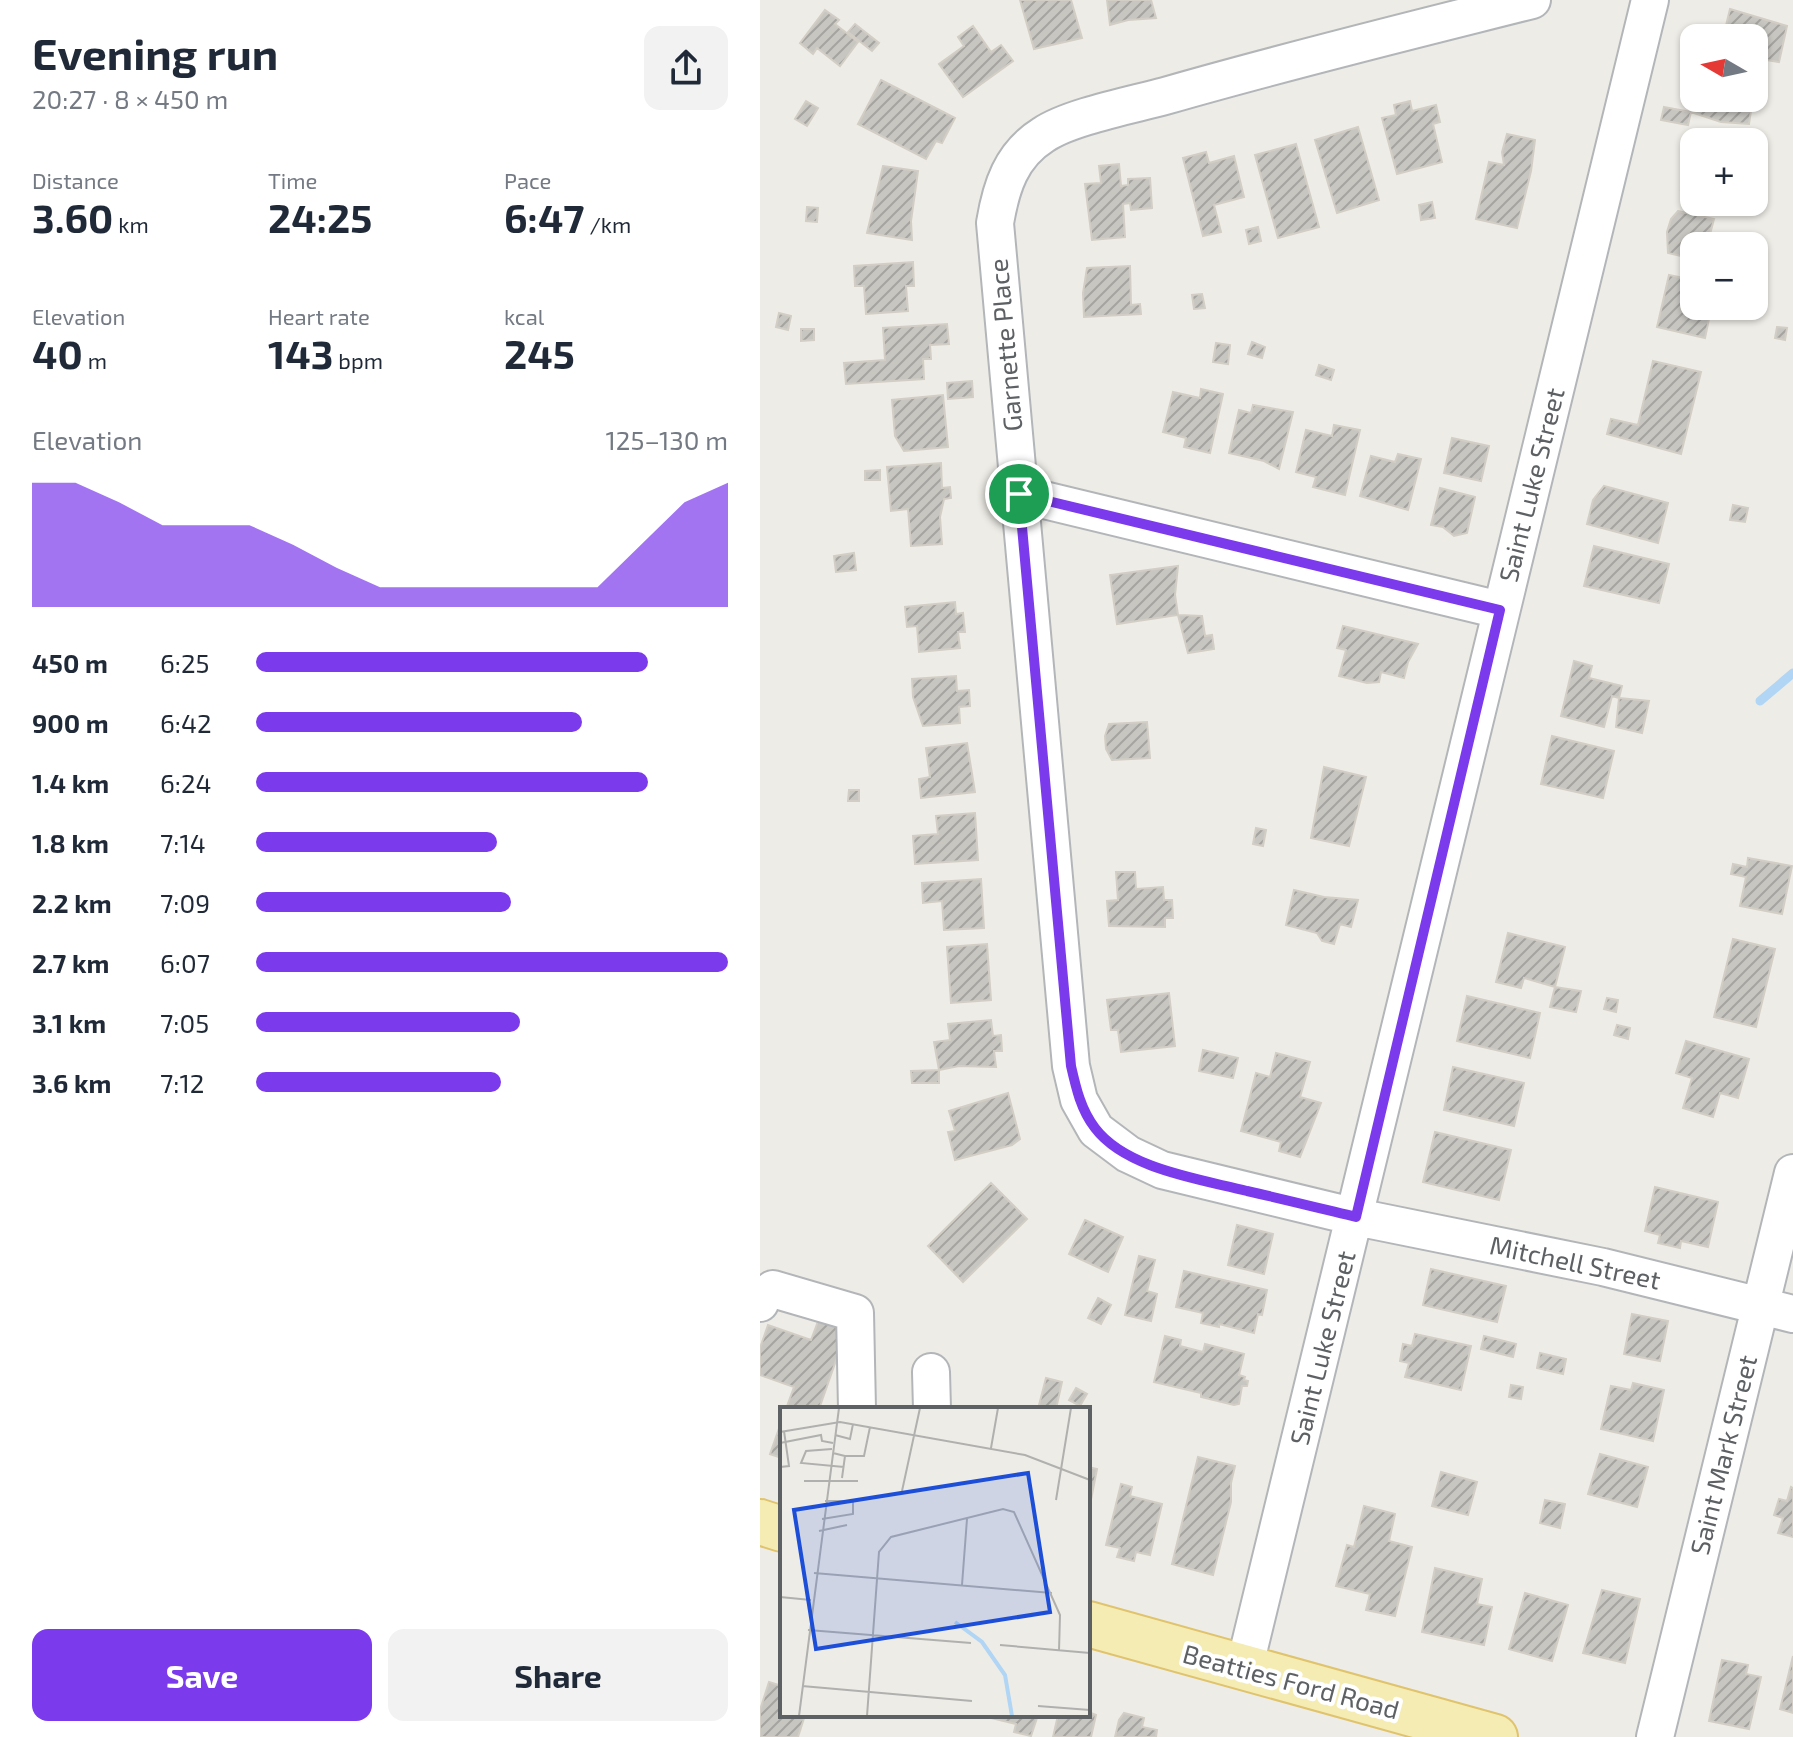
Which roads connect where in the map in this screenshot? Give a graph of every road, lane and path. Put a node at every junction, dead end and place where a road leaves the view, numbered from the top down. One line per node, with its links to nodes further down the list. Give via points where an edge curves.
1 (1532, 0): 3 (street, Garnette Place, via 1056,127 1029,145 1006,176 995,223)
2 (1650, 0): 4 (street, Saint Luke Street)
3 (1019, 494): 4 (street); 6 (street, Garnette Place, via 1068,1039 1079,1100 1096,1130 1162,1170)
4 (1500, 610): 6 (street, Saint Luke Street)
5 (1793, 1173): 8 (street, Saint Mark Street)
6 (1356, 1217): 8 (street, Mitchell Street, via 1603,1267); 15 (street, Saint Luke Street)
7 (760, 1303): 10 (street, via 773,1289 855,1313)
8 (1777, 1310): 18 (street, Saint Mark Street)
9 (931, 1372): 11 (street)
10 (857, 1407)
11 (932, 1407)
12 (760, 1522): 13 (main road)
13 (780, 1528)
14 (1090, 1625): 15 (main road, Beatties Ford Road)
15 (1244, 1669): 16 (main road, Beatties Ford Road)
16 (1432, 1729): 17 (main road, Beatties Ford Road)
17 (1495, 1737)
18 (1655, 1737)

